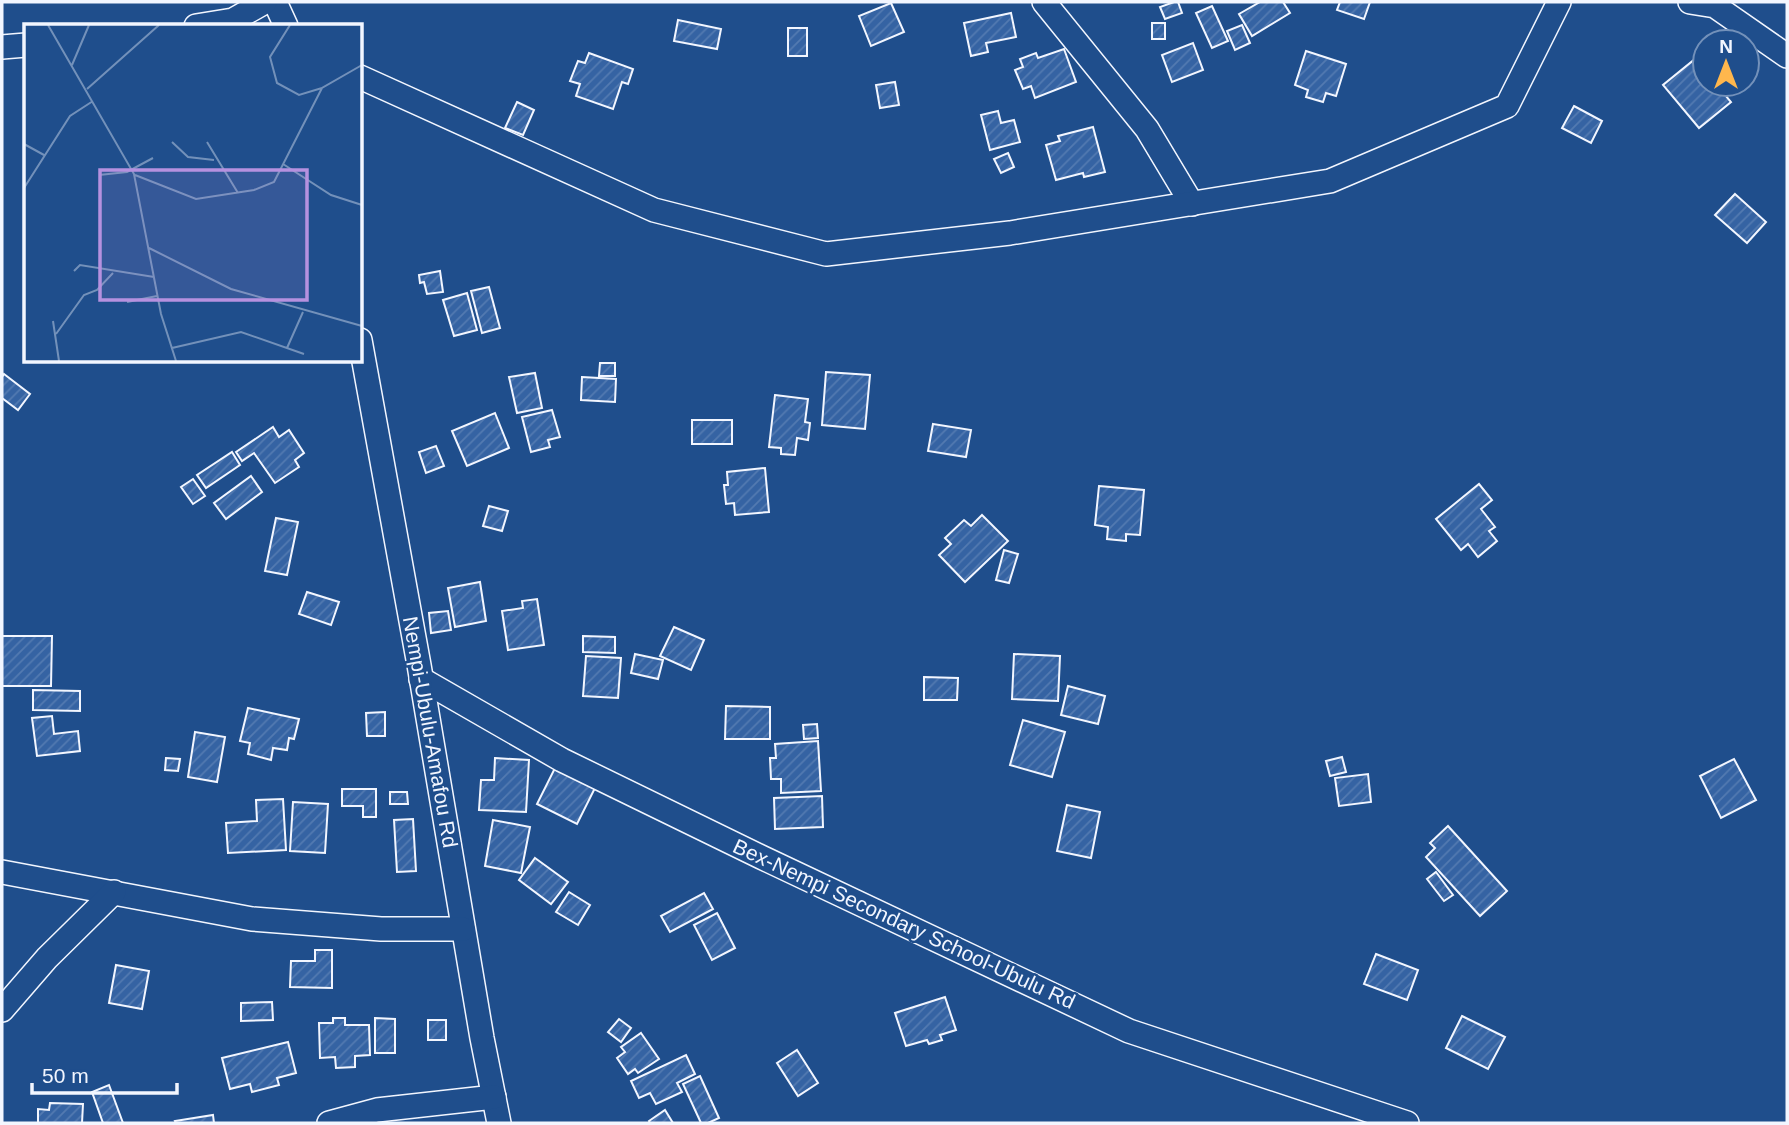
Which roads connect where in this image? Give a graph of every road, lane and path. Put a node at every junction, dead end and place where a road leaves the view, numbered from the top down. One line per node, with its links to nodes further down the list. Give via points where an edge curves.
1 (265, 2): 6 (street, via 233,20)
2 (275, 2): 7 (street)
3 (1044, 2): 12 (street, via 1147,129)
4 (1559, 2): 12 (street, via 1507,106 1331,181)
5 (1690, 2): 10 (street, via 1715,6)
6 (208, 24)
7 (285, 24)
8 (24, 46): 9 (street)
9 (2, 47)
10 (1787, 56)
11 (362, 78): 12 (street, via 654,210 827,254 1010,233)
12 (1192, 204)
13 (362, 351): 14 (street, Nempi-Ubulu-Amafou Rd)
14 (421, 679): 17 (street, Nempi-Ubulu-Amafou Rd); 22 (street, Bex-Nempi Secondary School-Ubulu Rd, via 562,760 1129,1031)
15 (2, 872): 16 (street)
16 (114, 892): 17 (street, via 252,919 381,929); 18 (street)
17 (463, 929): 19 (street, Nempi-Ubulu-Amafou Rd)
18 (2, 1010)
19 (494, 1097): 20 (street, via 377,1110); 21 (street, Nempi-Ubulu-Amafou Rd)
20 (329, 1123)
21 (499, 1123)
22 (1407, 1123)

